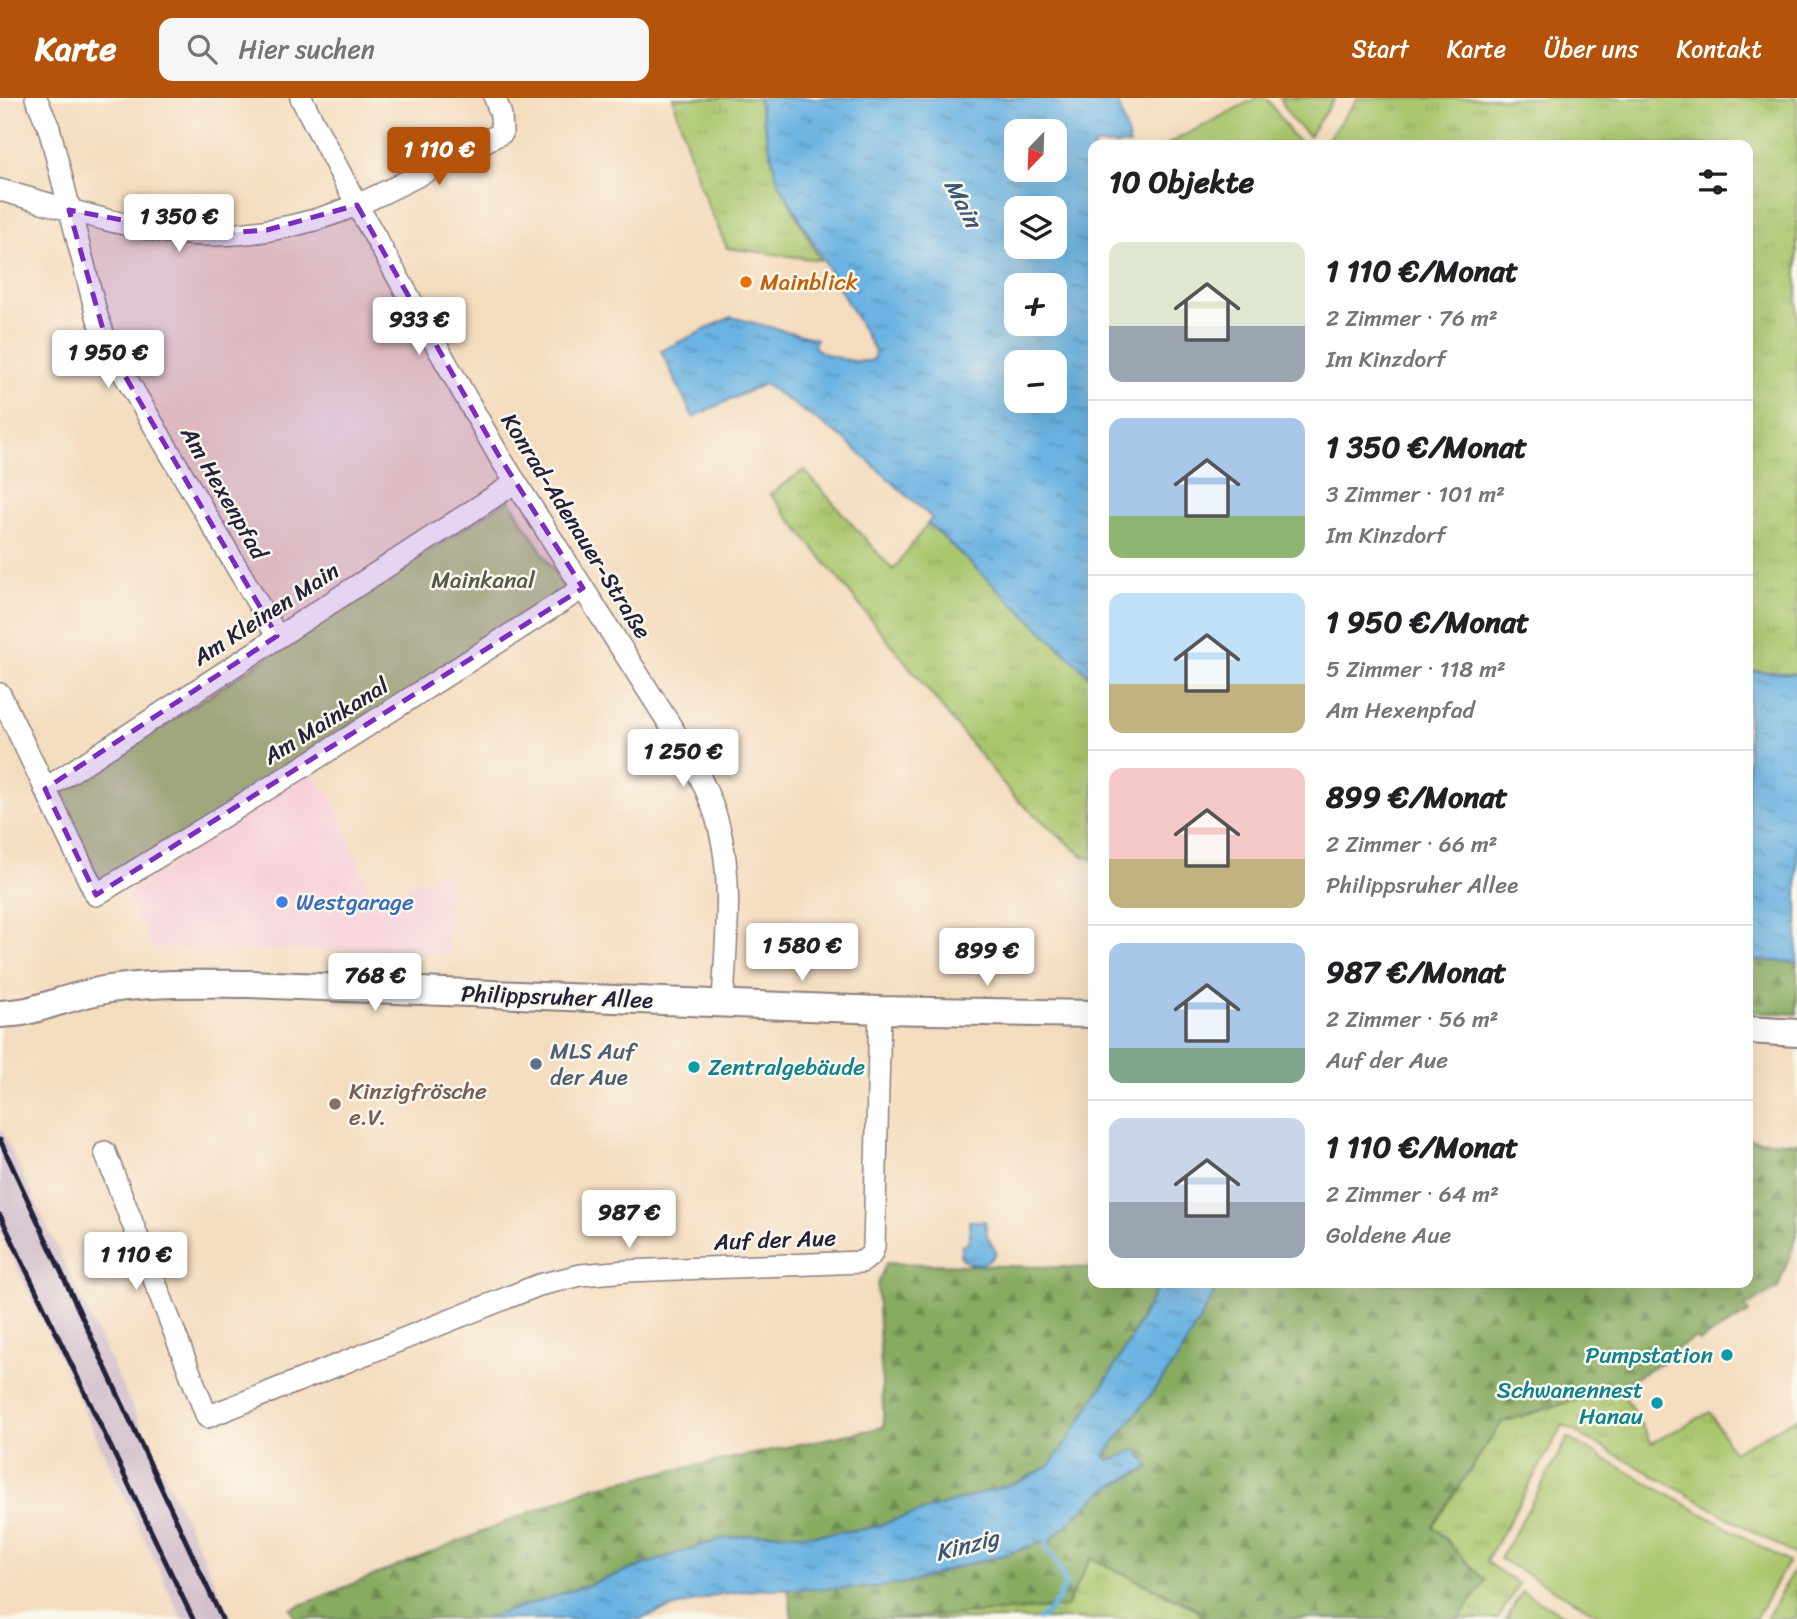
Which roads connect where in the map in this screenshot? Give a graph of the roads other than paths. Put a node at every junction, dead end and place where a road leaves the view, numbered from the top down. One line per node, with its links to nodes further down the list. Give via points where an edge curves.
1 (36, 98): 6 (street, Am Hexenpfad, via 49,128)
2 (301, 98): 5 (street, Konrad-Adenauer-Straße)
3 (495, 98): 5 (street, via 502,132)
4 (0, 190): 6 (street)
5 (358, 205): 6 (street, via 267,230 202,235 144,228); 7 (street, Konrad-Adenauer-Straße)
6 (69, 210): 9 (street, Am Hexenpfad, via 108,347)
7 (515, 483): 8 (street, Konrad-Adenauer-Straße); 9 (street, Am Kleinen Main)
8 (583, 588): 11 (street, Am Mainkanal, via 96,895); 12 (street, Konrad-Adenauer-Straße, via 684,747 716,816 726,874)
9 (277, 636): 11 (street, Am Kleinen Main)
10 (0, 694): 11 (street)
11 (44, 789)
12 (723, 1004): 13 (main road, Philippsruher Allee); 14 (main road, Philippsruher Allee, via 162,984 83,994)
13 (880, 1010): 15 (main road, Philippsruher Allee); 19 (street, Auf der Aue, via 874,1247 862,1262 627,1271 562,1279 206,1417)
14 (12, 1013): 16 (main road, Philippsruher Allee)
15 (1088, 1014)
16 (0, 1030)
17 (1753, 1030): 18 (main road)
18 (1797, 1032)
19 (105, 1152)

